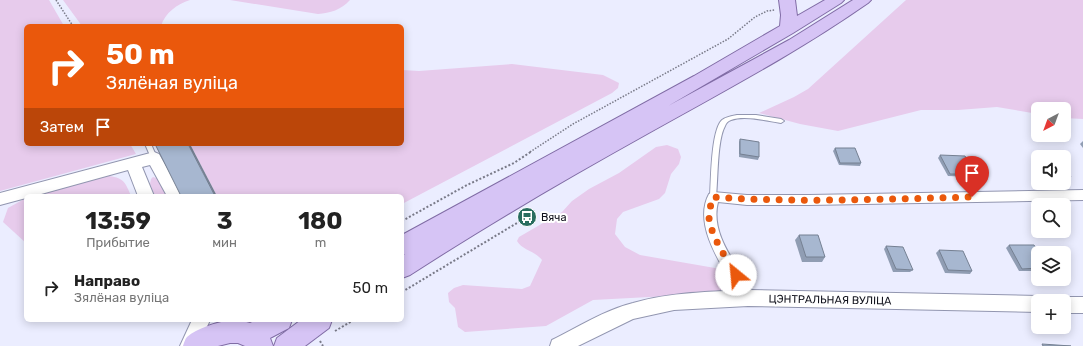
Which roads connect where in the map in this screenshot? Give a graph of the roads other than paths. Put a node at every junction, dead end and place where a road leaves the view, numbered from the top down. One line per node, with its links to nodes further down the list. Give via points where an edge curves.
1 (836, 0): 4 (main road)
2 (863, 0): 15 (main road, via 791,48 674,110)
3 (788, 4): 4 (main road)
4 (787, 30): 14 (main road)
5 (781, 121): 12 (lane, via 741,117 730,118 724,122)
6 (149, 146): 7 (lane)
7 (154, 158): 8 (street); 10 (street)
8 (133, 164): 9 (street); 13 (street)
9 (145, 194)
10 (174, 194)
11 (1083, 195): 12 (street, via 809,200)
12 (713, 197): 16 (street, via 709,214 713,229)
13 (0, 199)
14 (404, 245)
15 (404, 267)
16 (748, 298): 17 (street, ЦЭНТРАЛЬНАЯ ВУЛІЦА); 27 (street, ЦЭНТРАЛЬНАЯ ВУЛІЦА, via 674,302 632,311)
17 (1031, 304)
18 (1071, 305): 19 (street)
19 (1083, 305)
20 (199, 322): 24 (street)
21 (275, 322): 23 (main road)
22 (324, 332): 26 (main road)
23 (246, 333): 25 (main road, via 218,333)
24 (189, 346)
25 (195, 346)
26 (286, 346)
27 (559, 346)

